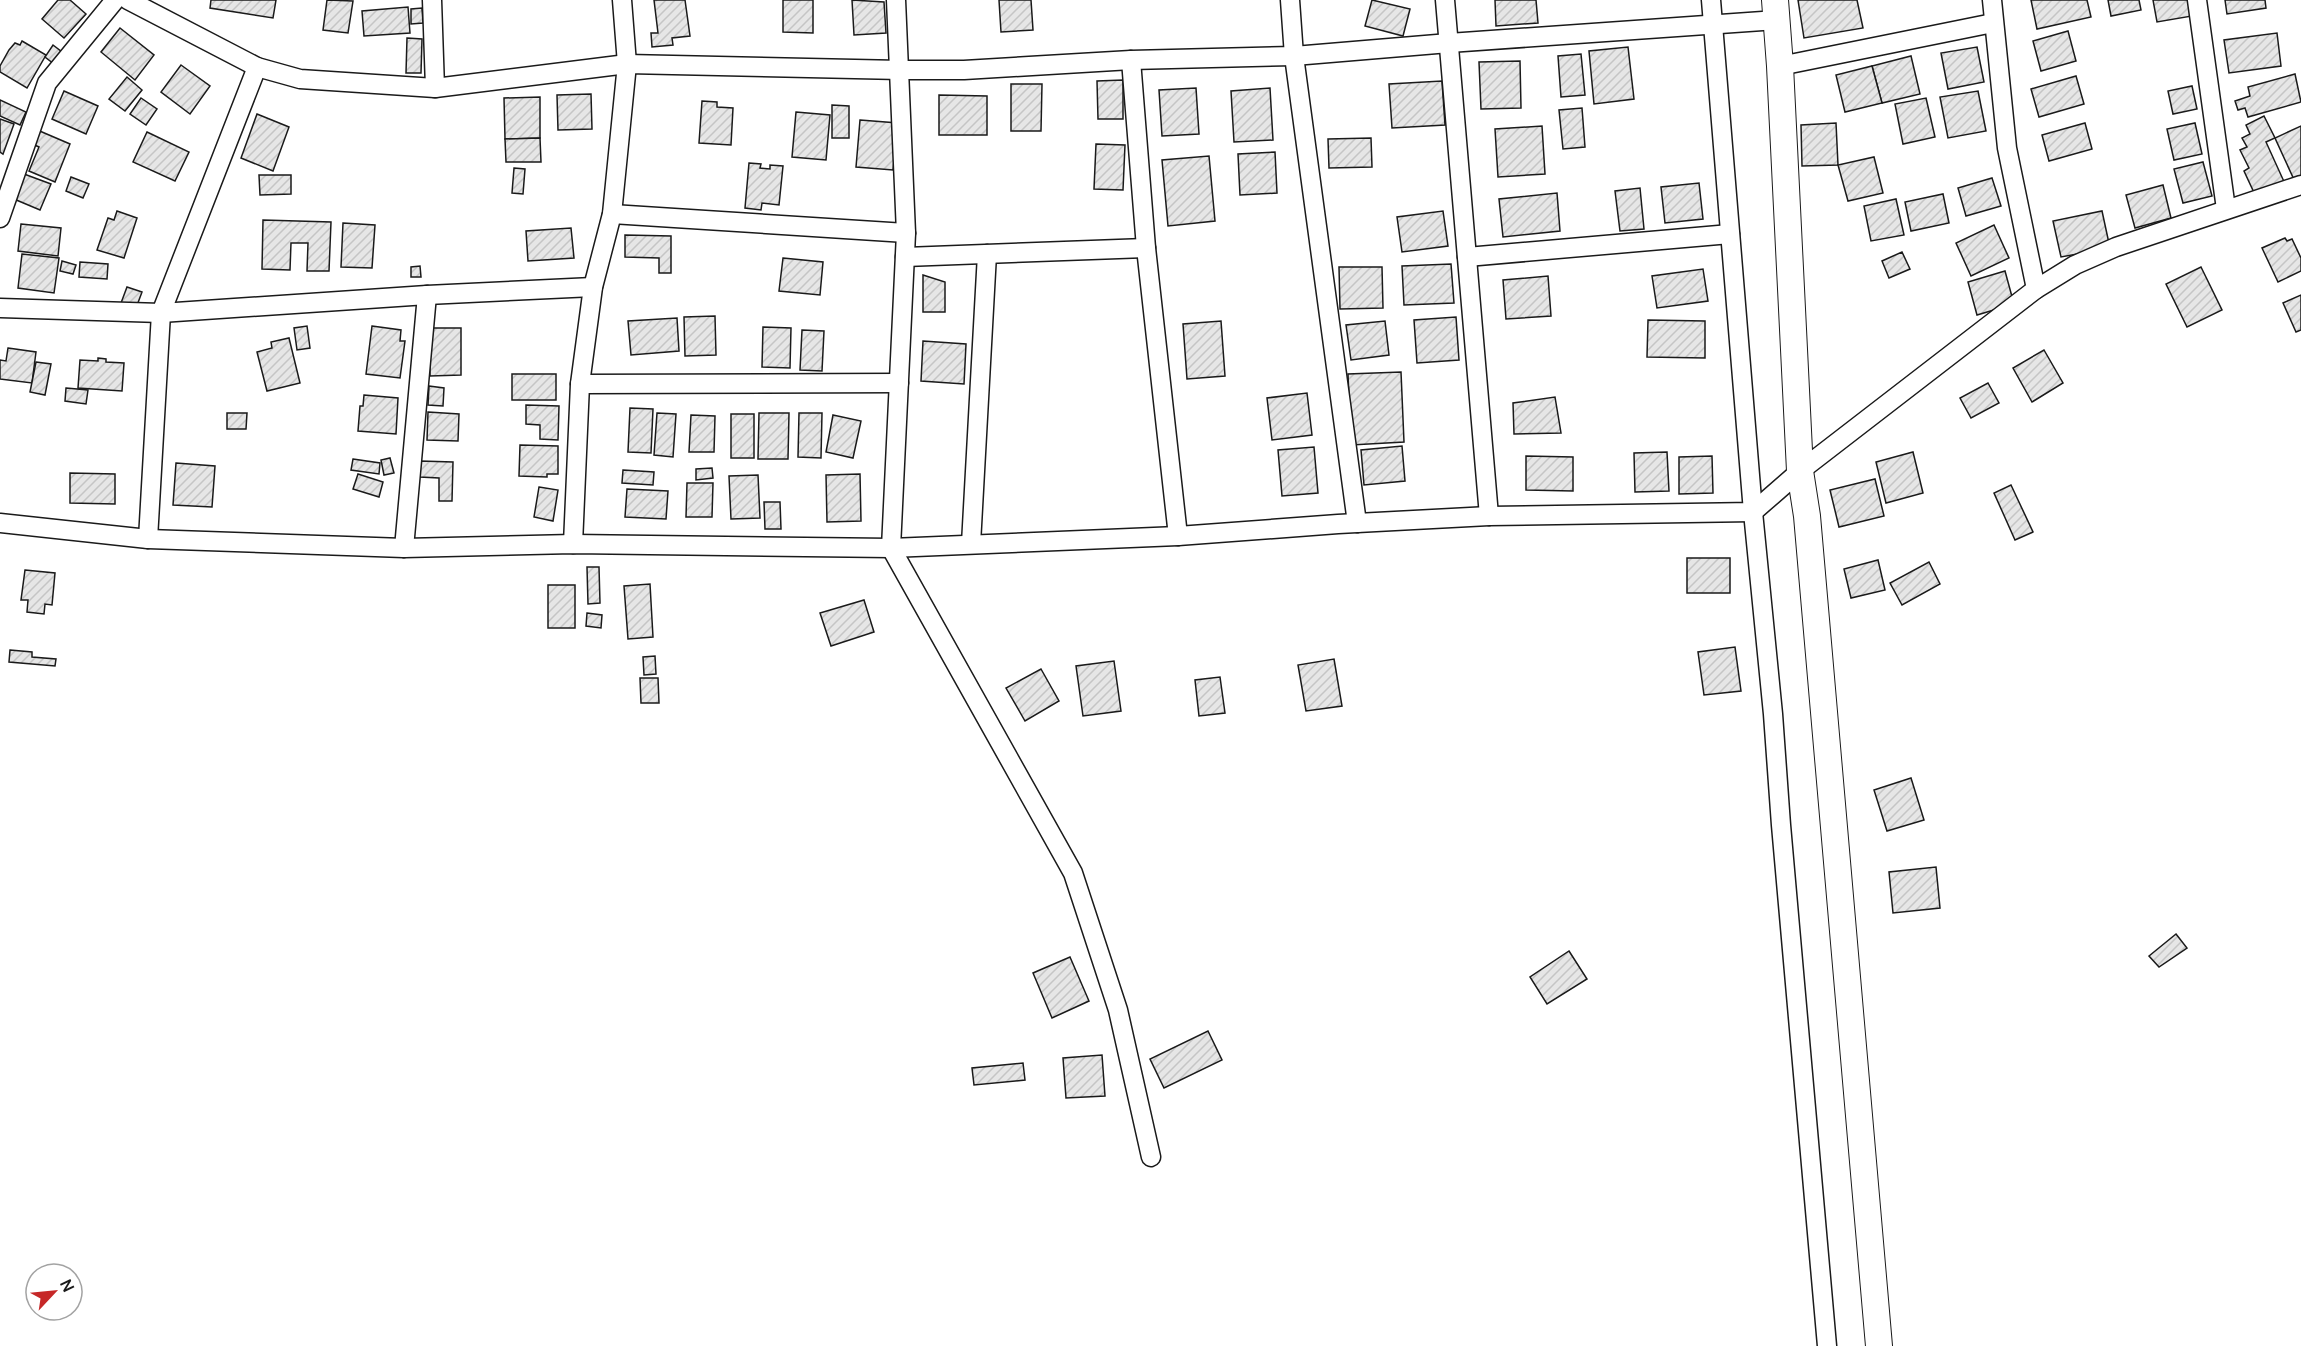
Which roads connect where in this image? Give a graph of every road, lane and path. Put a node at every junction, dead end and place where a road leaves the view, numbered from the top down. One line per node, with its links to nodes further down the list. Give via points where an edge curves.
1 (115, 0): 25 (street, via 47,83)
2 (128, 0): 19 (street)
3 (432, 0): 21 (street)
4 (622, 0): 17 (street)
5 (896, 0): 20 (street)
6 (1290, 0): 15 (street)
7 (1445, 0): 14 (street)
8 (1712, 0): 13 (street)
9 (1992, 0): 12 (street)
10 (2197, 0): 23 (street)
11 (1776, 10): 13 (street); 18 (street)
12 (1993, 23): 18 (street); 33 (street, via 2007,148)
13 (1713, 24): 14 (street); 27 (street)
14 (1449, 43): 15 (street); 31 (street)
15 (1294, 57): 16 (street); 42 (street)
16 (1131, 60): 20 (street); 28 (street)
17 (627, 64): 20 (street); 21 (street); 24 (street)
18 (1780, 66): 39 (street)
19 (257, 67): 21 (street, via 300,79); 36 (street)
20 (901, 70): 26 (street)
21 (435, 88)
22 (2301, 186): 23 (street)
23 (2226, 209): 33 (street, via 2116,247 2075,265)
24 (612, 214): 26 (street); 32 (street)
25 (0, 218)
26 (906, 232): 30 (street)
27 (1730, 234): 31 (street); 40 (street)
28 (1146, 248): 29 (street); 44 (street)
29 (987, 254): 30 (street); 47 (street)
30 (905, 256): 37 (street)
31 (1467, 256): 41 (street)
32 (594, 287): 34 (street); 38 (street)
33 (2036, 289): 39 (street)
34 (427, 295): 36 (street); 48 (street)
35 (0, 308): 36 (street)
36 (161, 313): 45 (street)
37 (899, 383): 38 (street); 49 (street)
38 (580, 384): 46 (street)
39 (1800, 471): 40 (street); 52 (street)
40 (1753, 512): 41 (street); 51 (street)
41 (1489, 516): 42 (street)
42 (1357, 522): 44 (street)
43 (0, 523): 45 (street)
44 (1179, 536): 47 (street)
45 (148, 540): 48 (street)
46 (573, 544): 48 (street); 49 (street)
47 (971, 544): 49 (street)
48 (404, 548)
49 (891, 548): 50 (street, via 1073,873 1118,1010)
50 (1151, 1157)
51 (1827, 1346)
52 (1879, 1346)

